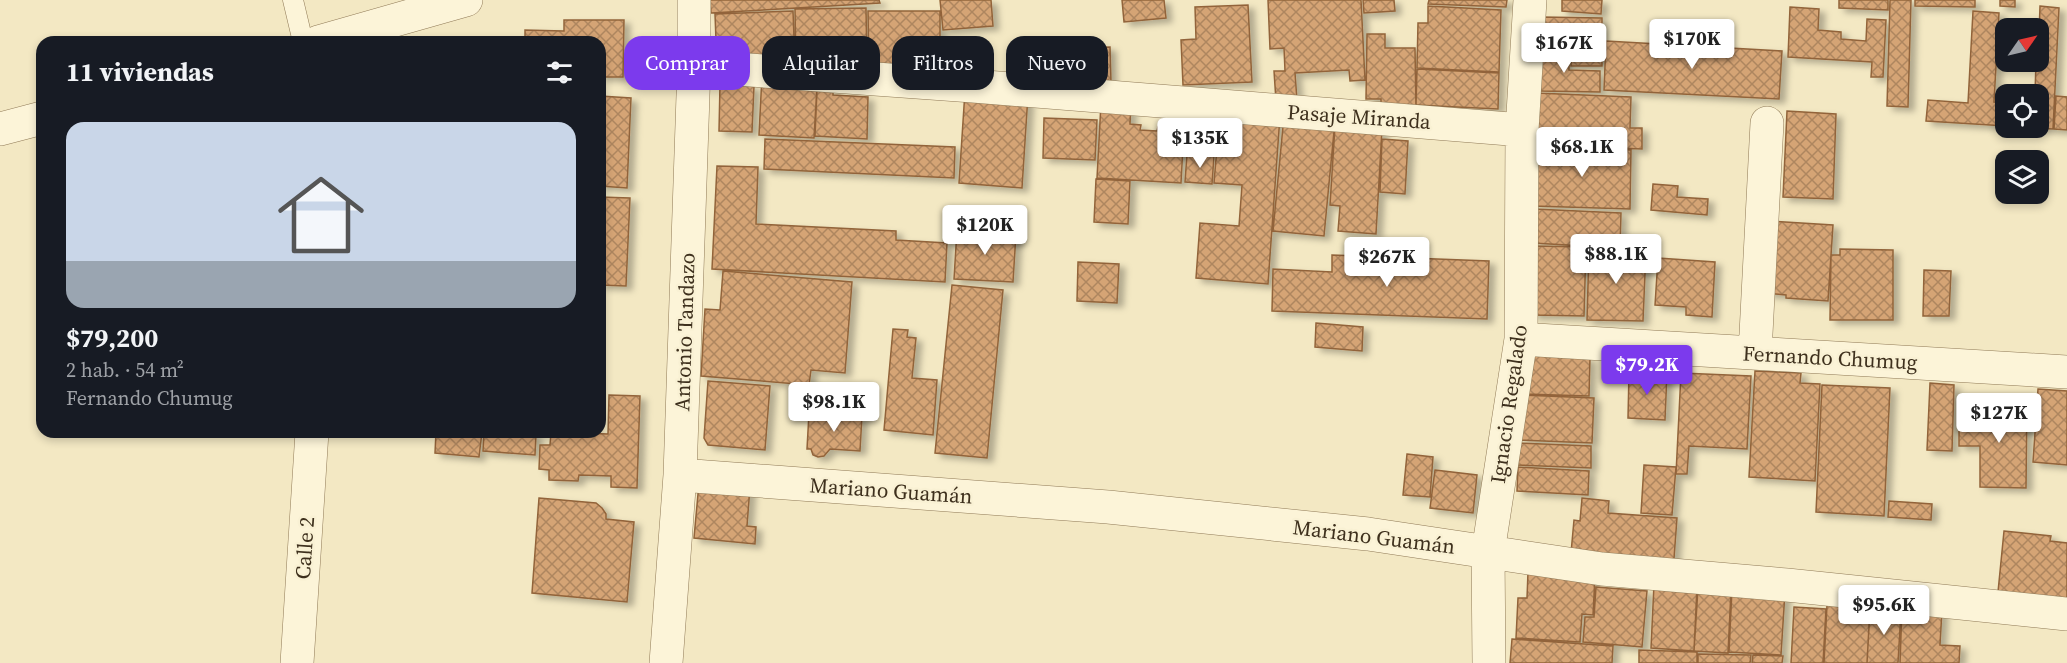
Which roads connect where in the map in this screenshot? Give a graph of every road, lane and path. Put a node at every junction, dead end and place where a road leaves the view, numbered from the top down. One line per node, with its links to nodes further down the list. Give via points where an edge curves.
1 (293, 0): 5 (lane)
2 (466, 0): 6 (street)
3 (694, 0): 7 (street, Antonio Tandazo)
4 (1530, 0): 13 (street, Ignacio Regalado)
5 (302, 36)
6 (344, 36)
7 (694, 36)
8 (750, 70): 13 (street, Pasaje Miranda)
9 (693, 90): 18 (street, Antonio Tandazo)
10 (36, 120): 12 (street)
11 (1767, 123): 15 (street)
12 (0, 129)
13 (1522, 130): 14 (street, Ignacio Regalado)
14 (1521, 339): 15 (street, Fernando Chumug); 19 (street, Ignacio Regalado)
15 (1755, 353): 16 (street, Fernando Chumug)
16 (2067, 372)
17 (312, 438): 21 (street, Calle 2)
18 (680, 475): 19 (street, Mariano Guamán, via 1108,507 1368,534); 22 (street, Antonio Tandazo)
19 (1488, 552): 20 (street, Mariano Guamán, via 1602,569); 23 (street, Ignacio Regalado)
20 (2067, 614)
21 (297, 663)
22 (666, 663)
23 (1489, 663)

